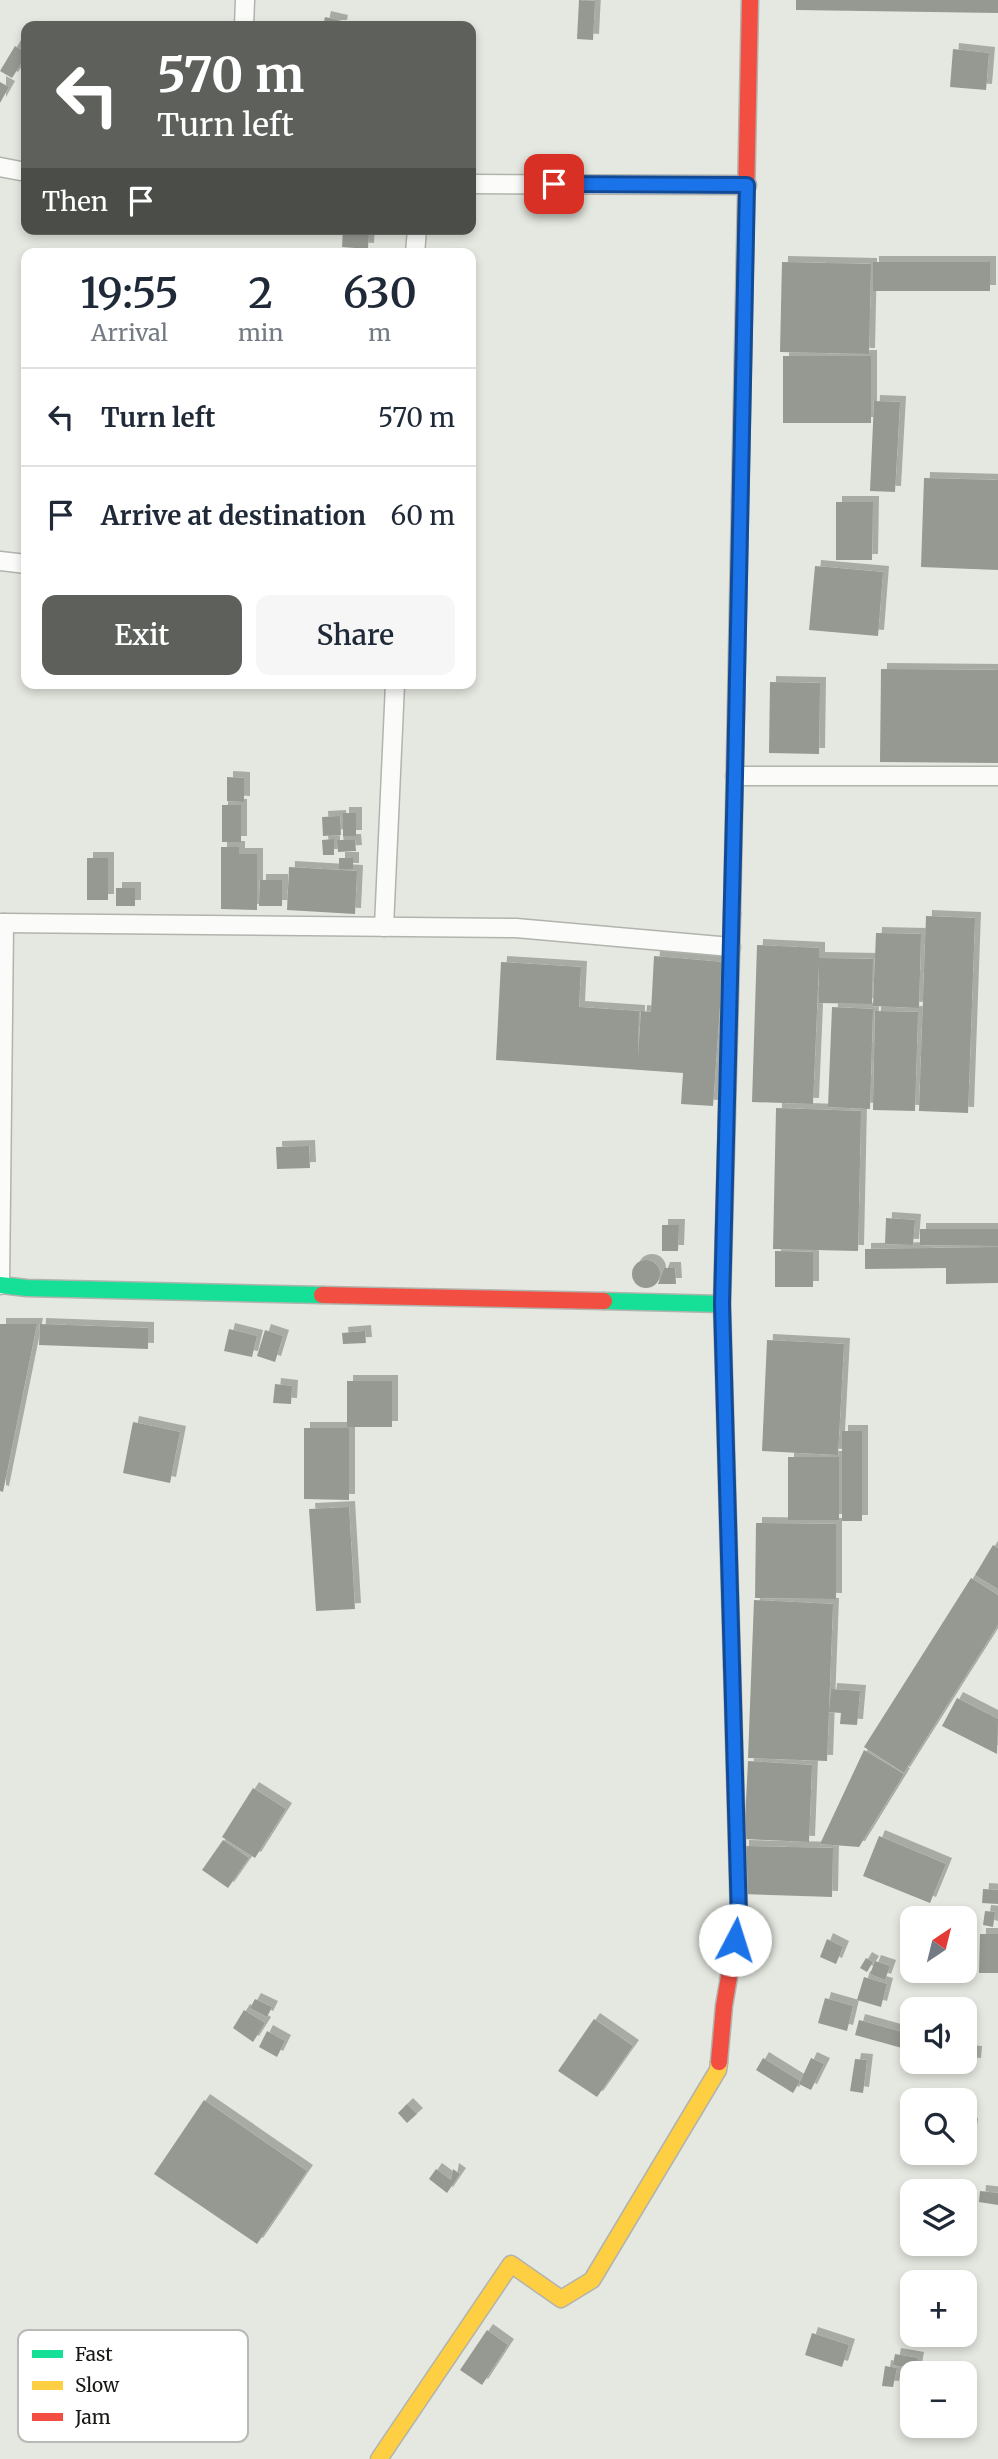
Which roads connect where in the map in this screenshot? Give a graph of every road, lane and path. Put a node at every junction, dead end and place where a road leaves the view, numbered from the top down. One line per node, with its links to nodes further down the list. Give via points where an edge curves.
1 (245, 0): 3 (street)
2 (750, 0): 7 (street)
3 (244, 21)
4 (0, 167): 5 (street)
5 (21, 171)
6 (476, 184): 7 (street)
7 (747, 185): 12 (street)
8 (0, 561): 9 (street)
9 (21, 563)
10 (396, 689): 14 (street)
11 (998, 775): 12 (street)
12 (735, 776): 15 (street)
13 (2, 923): 14 (street); 16 (street)
14 (384, 927): 15 (street, via 516,928)
15 (730, 947): 17 (street)
16 (0, 1285): 17 (street)
17 (722, 1304): 18 (street, via 739,1918 718,2070 592,2280 561,2300 511,2264)
18 (379, 2459)

